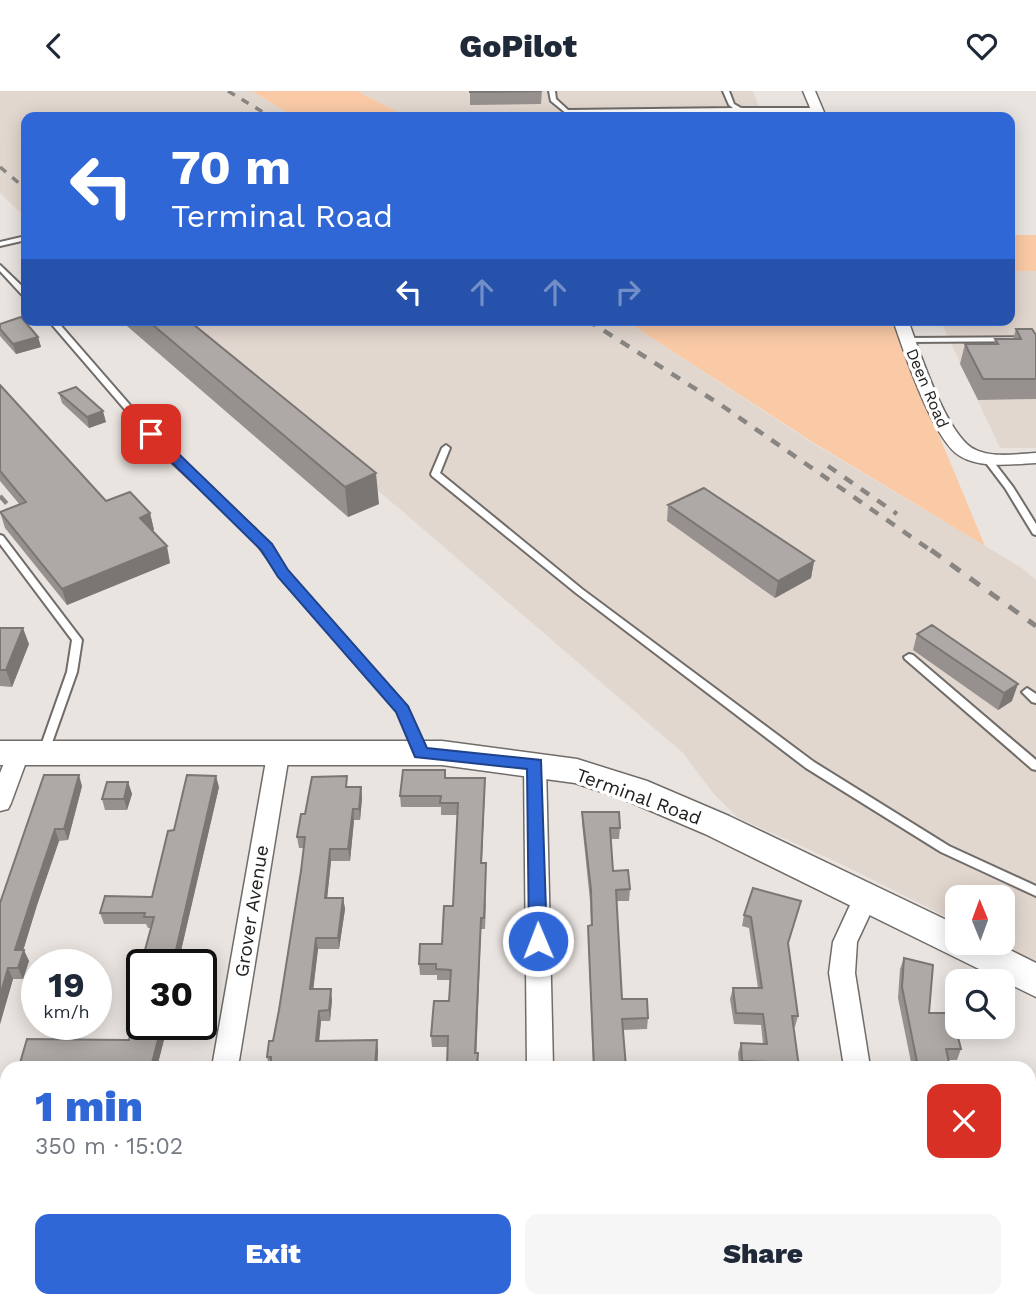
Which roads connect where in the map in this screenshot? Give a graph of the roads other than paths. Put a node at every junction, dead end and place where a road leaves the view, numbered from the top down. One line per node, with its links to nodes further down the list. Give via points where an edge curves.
1 (552, 91): 4 (lane, via 553,100 567,112)
2 (726, 91): 4 (lane)
3 (809, 91): 6 (street)
4 (740, 110): 5 (lane)
5 (780, 112)
6 (818, 112)
7 (21, 239): 8 (lane)
8 (0, 244)
9 (0, 267): 10 (lane)
10 (21, 289)
11 (57, 326): 21 (lane, via 167,453 253,531 283,573 403,710)
12 (902, 326): 14 (street, Deen Road)
13 (1036, 339): 14 (lane)
14 (907, 340): 17 (street, Deen Road, via 948,435 964,452)
15 (446, 448): 27 (lane, via 435,474 579,591 810,765 945,849)
16 (1036, 458): 17 (street)
17 (987, 459): 18 (lane)
18 (1036, 531)
19 (0, 538): 22 (lane, via 78,640 72,672)
20 (909, 657): 25 (lane)
21 (421, 753): 23 (main road, Terminal Road); 24 (main road, Terminal Road)
22 (21, 754): 23 (main road, Terminal Road); 26 (street)
23 (278, 755): 32 (street, Grover Avenue)
24 (535, 764): 28 (main road, Terminal Road, via 577,771 635,790); 33 (street)
25 (1036, 766)
26 (0, 803)
27 (1036, 891)
28 (866, 897): 29 (main road, Terminal Road); 34 (street, via 845,942 842,973)
29 (945, 936)
30 (983, 955): 31 (main road, Terminal Road)
31 (1036, 981)
32 (226, 1061)
33 (540, 1061)
34 (856, 1061)

